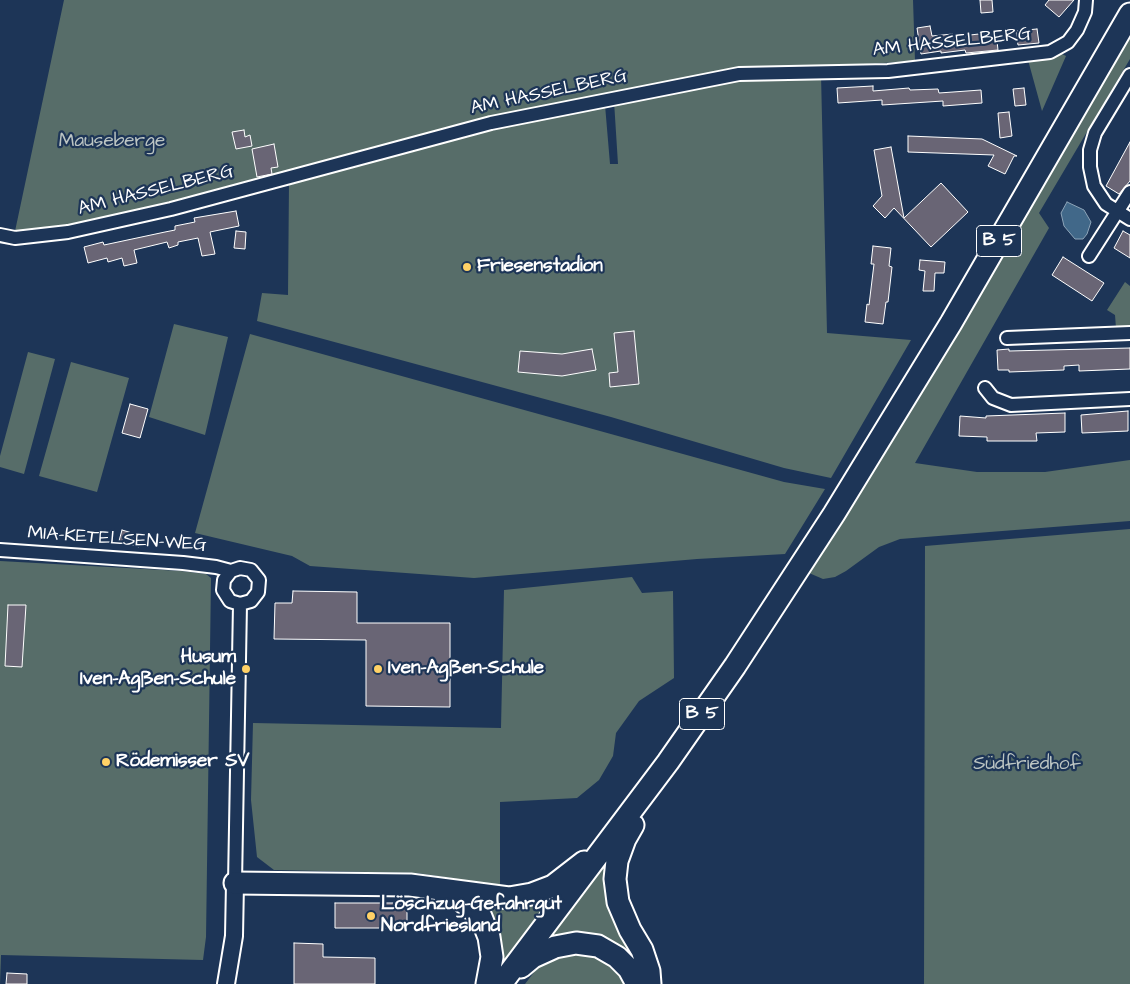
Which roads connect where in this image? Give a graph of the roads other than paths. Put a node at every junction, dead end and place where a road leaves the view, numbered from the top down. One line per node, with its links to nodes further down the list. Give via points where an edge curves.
1 (1086, 0): 7 (street, AM HASSELBERG, via 1077,30 1068,42 1050,52 888,71 739,74 491,123 171,209 68,232 15,238)
2 (1130, 14): 16 (highway, B 5, via 864,466 736,666)
3 (1130, 75): 5 (street, via 1095,133 1090,150 1094,186 1106,204)
4 (1130, 192): 5 (street)
5 (1117, 211): 6 (street); 8 (street)
6 (1130, 218)
7 (0, 235)
8 (1089, 256)
9 (1130, 333): 10 (street)
10 (1007, 338)
11 (985, 388): 12 (street, via 993,398 1011,405)
12 (1130, 400)
13 (0, 550): 14 (street, MIA-KETELSEN-WEG, via 183,563)
14 (231, 571): 15 (street, MIA-KETELSEN-WEG, via 224,580 223,590 230,601); 15 (street, MIA-KETELSEN-WEG, via 240,568 251,570 259,580 258,592 251,601)
15 (240, 604): 18 (street)
16 (668, 762): 17 (highway, B 5); 23 (highway, via 625,839 615,879 618,902 642,950)
17 (614, 835): 19 (highway, via 573,872 553,886 532,894 509,898); 21 (highway, B 5)
18 (235, 883): 19 (highway); 20 (street, via 234,936)
19 (440, 888): 21 (highway, via 481,917 489,937)
20 (226, 984)
21 (497, 984): 22 (highway, via 554,946 576,943 598,946 617,957)
22 (637, 984)
23 (650, 984)

